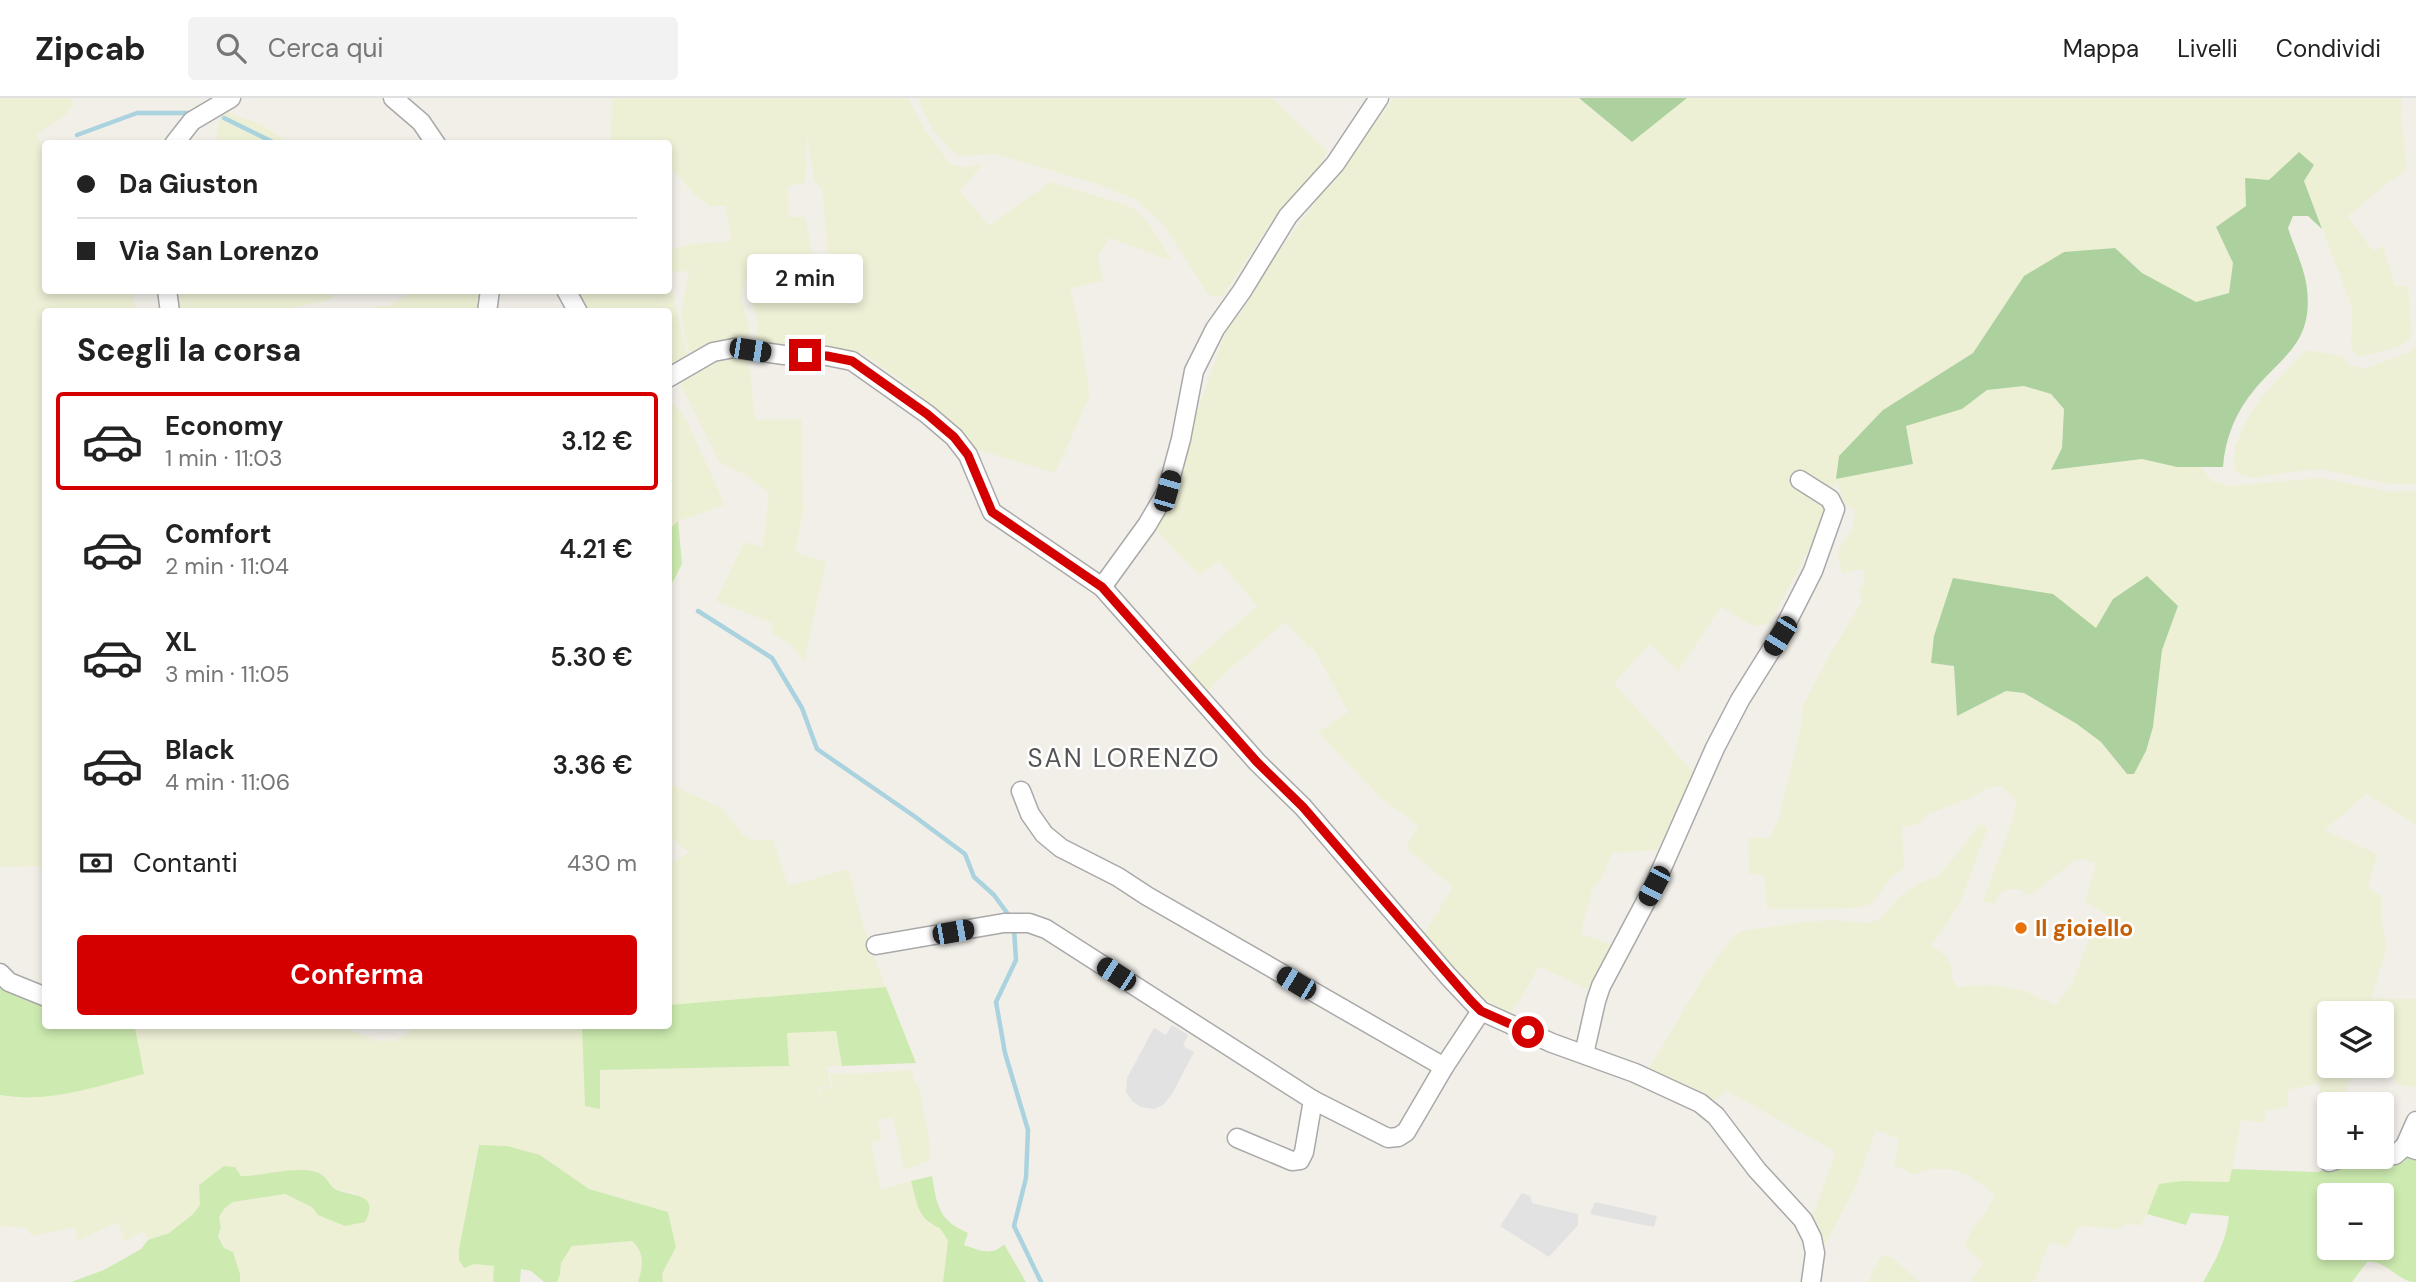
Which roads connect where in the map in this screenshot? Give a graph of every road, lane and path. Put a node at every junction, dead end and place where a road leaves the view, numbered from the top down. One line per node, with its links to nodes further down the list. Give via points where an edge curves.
1 (231, 98): 4 (street, via 192,121)
2 (393, 98): 5 (street, via 421,122)
3 (1379, 98): 8 (street, via 1335,164 1288,216 1215,329 1194,371 1167,491)
4 (177, 140)
5 (433, 140)
6 (672, 376): 8 (street, via 713,352 734,348 852,361 954,437 968,455 992,512)
7 (1800, 480): 14 (street, via 1830,499 1835,509 1813,570 1715,748 1654,886 1601,986)
8 (1102, 587): 13 (street)
9 (1021, 791): 15 (street, via 1044,834 1061,848)
10 (876, 945): 16 (street, via 1004,923 1029,923 1046,929)
11 (0, 973): 12 (street, via 9,982)
12 (42, 995)
13 (1481, 1011): 14 (street); 15 (street)
14 (1584, 1054): 21 (street, via 1700,1103 1716,1116 1803,1220 1815,1253)
15 (1444, 1067): 16 (street, via 1406,1132 1398,1137 1388,1138)
16 (1313, 1100): 18 (street, via 1300,1160 1292,1161)
17 (2416, 1121): 19 (street)
18 (1237, 1138)
19 (2411, 1148): 20 (street)
20 (2394, 1155)
21 (1811, 1282)

